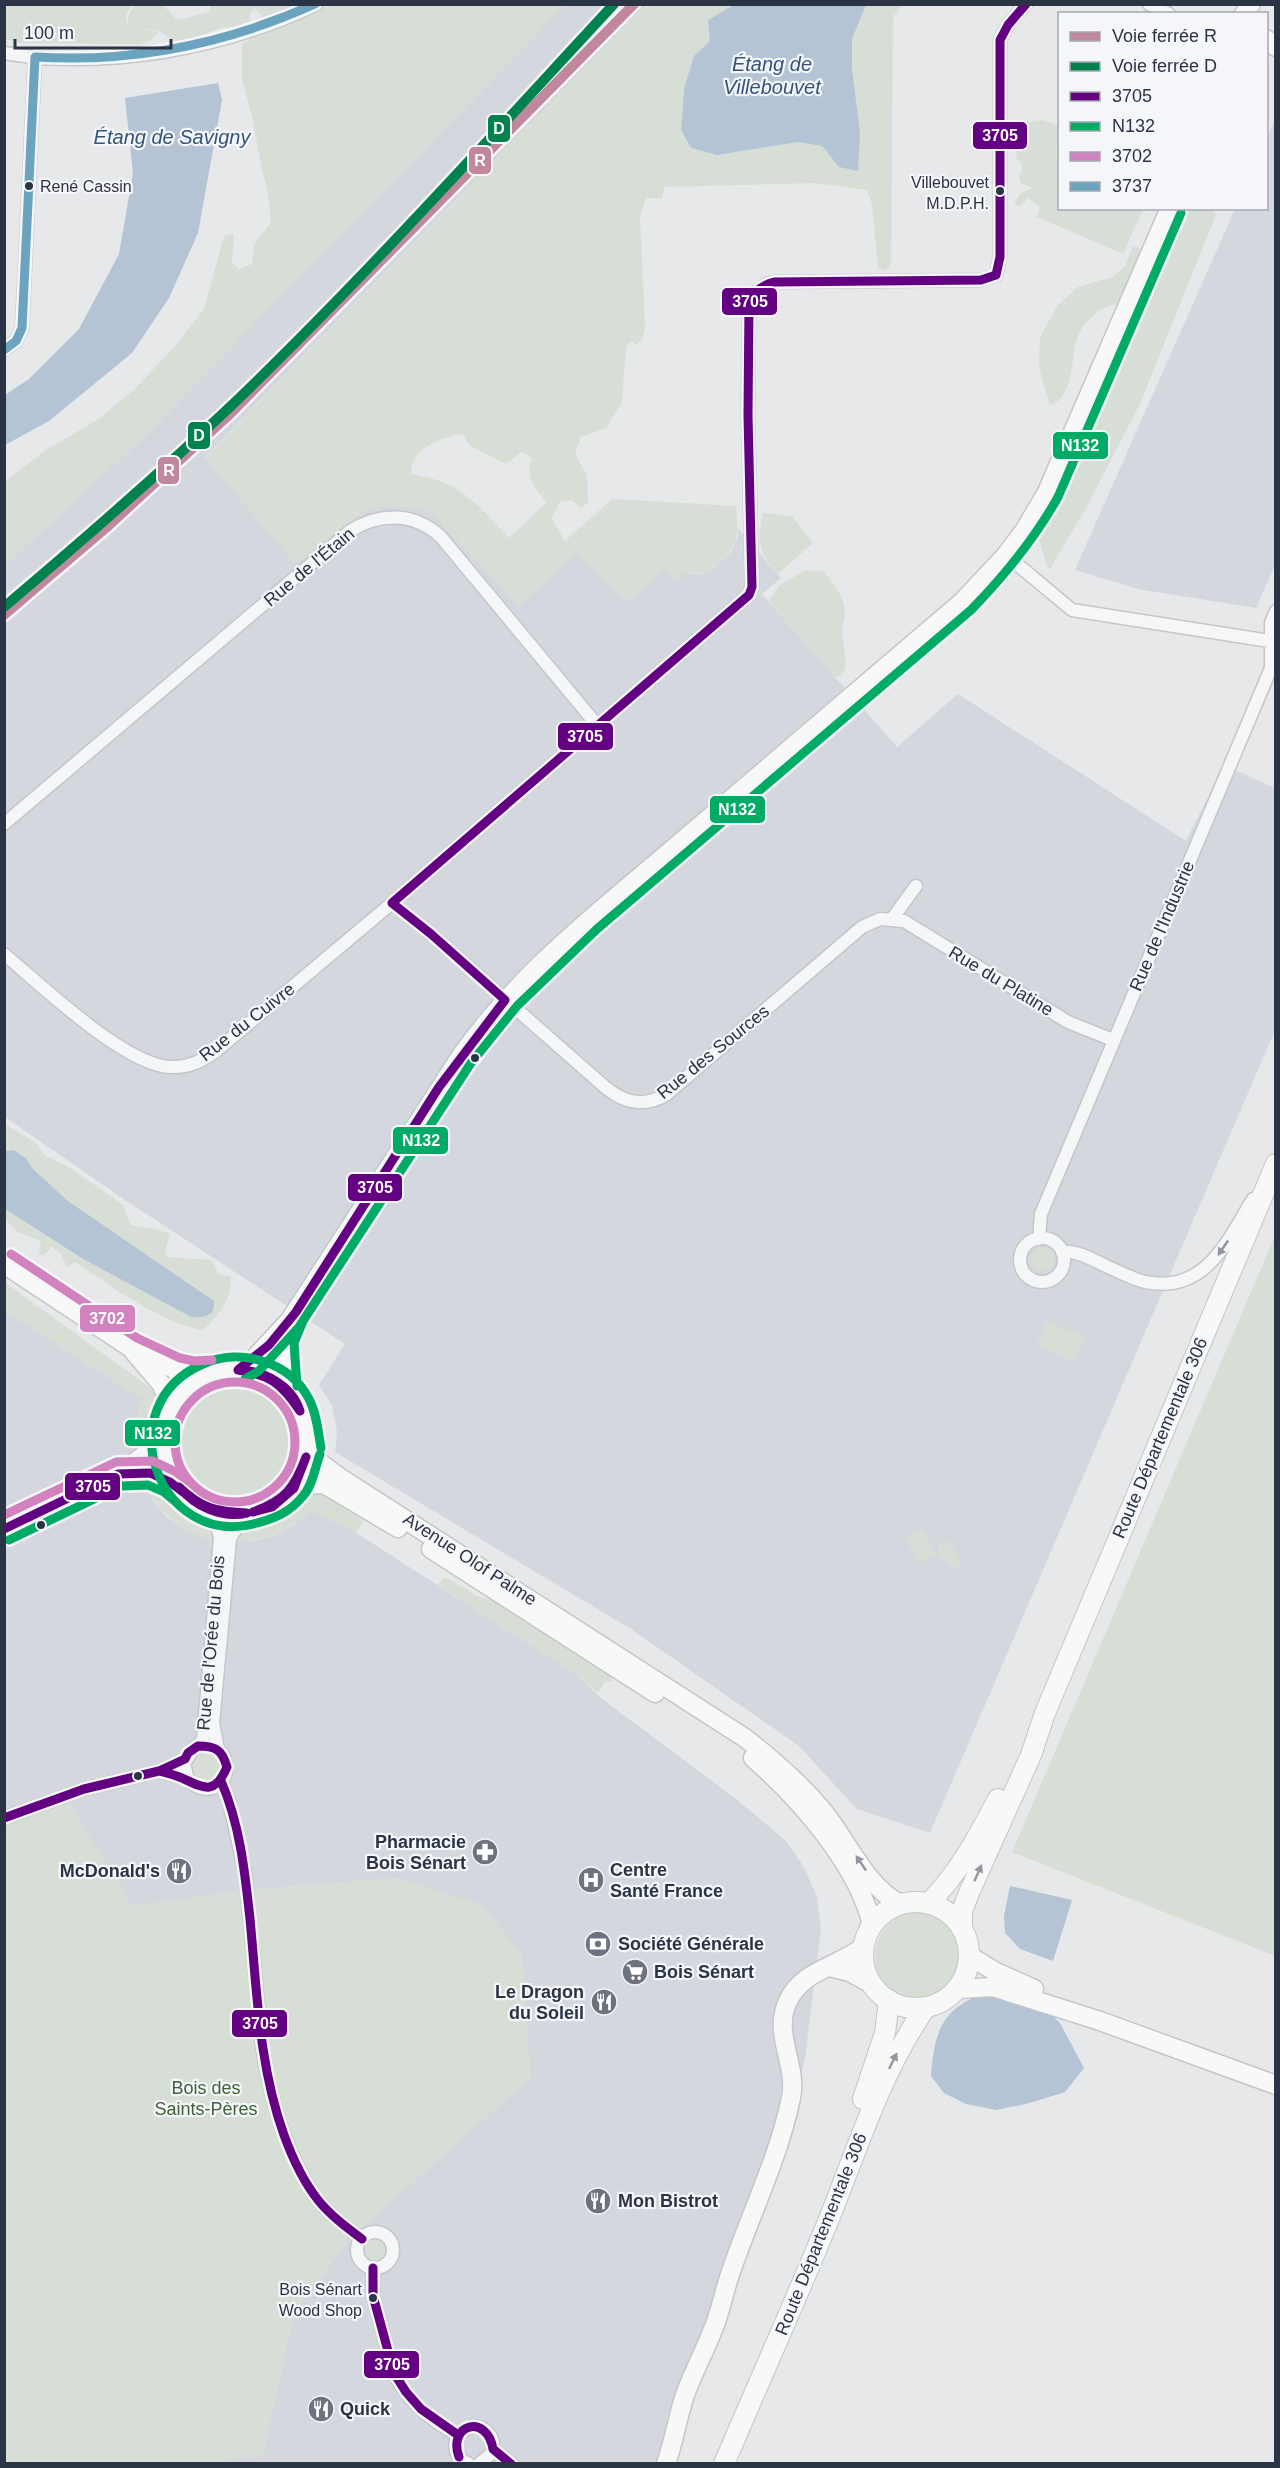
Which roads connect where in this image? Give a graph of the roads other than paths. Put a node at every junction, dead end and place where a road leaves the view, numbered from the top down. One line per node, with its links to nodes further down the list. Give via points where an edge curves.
1 (316, 4): 6 (street, via 238,36 156,52 100,58)
2 (1026, 4): 12 (street, Rue du Cuivre, via 1000,40 1000,257 996,275 981,280 775,282 752,294 748,415 752,587 749,595)
3 (1149, 4): 4 (street)
4 (1165, 12)
5 (4, 53): 6 (street)
6 (34, 57): 8 (street, via 22,328 16,341)
7 (1169, 210): 9 (main road, via 1062,460 1036,512)
8 (4, 350)
9 (1006, 555): 11 (street, via 1072,610); 18 (main road, via 963,601 558,948)
10 (1275, 612): 11 (street, Rue de l'Industrie, via 1271,623)
11 (1273, 642): 19 (street, Rue de l'Industrie, via 1271,668)
12 (597, 725): 13 (street, Rue de l'Étain, via 441,537 418,522 400,517 371,519 350,531); 15 (street, Rue du Cuivre)
13 (4, 824)
14 (916, 886): 16 (street)
15 (392, 903): 17 (street, Rue du Cuivre, via 216,1051 183,1067 156,1066 141,1060 64,1006); 18 (street, Rue des Sources)
16 (892, 919): 18 (street, Rue des Sources, via 880,919 862,927 667,1094 646,1102 616,1096); 19 (street, Rue du Platine, via 904,921 1068,1022)
17 (4, 954)
18 (505, 1000): 24 (main road, via 461,1056)
19 (1113, 1040): 21 (street, Rue de l'Industrie, via 1041,1214)
20 (1275, 1163): 22 (street, one-way to 22, via 1223,1249 1201,1272 1189,1278 1175,1283 1143,1282 1084,1256); 39 (main road, Route Départementale 306)
21 (1039, 1239): 22 (street, via 1057,1244); 22 (street, via 1023,1249 1020,1259 1028,1277 1046,1282 1054,1278 1064,1262)
22 (1062, 1252)
23 (4, 1264): 25 (main road)
24 (290, 1320): 26 (main road, via 251,1362); 28 (main road, via 280,1356)
25 (131, 1348): 27 (main road, via 176,1370); 29 (main road, via 162,1385)
26 (239, 1369): 27 (main road); 28 (main road, via 264,1374)
27 (213, 1372): 29 (main road, via 188,1387)
28 (285, 1388): 31 (main road, via 305,1416)
29 (171, 1409): 30 (main road)
30 (163, 1439): 32 (main road); 34 (main road, via 168,1468)
31 (309, 1450): 33 (main road); 38 (main road, Avenue Olof Palme, via 339,1477)
32 (118, 1474): 34 (main road, via 150,1473); 37 (main road)
33 (292, 1490): 36 (main road, via 276,1504); 38 (main road, Avenue Olof Palme, via 316,1484 331,1488)
34 (183, 1492): 35 (main road)
35 (203, 1508): 36 (main road); 40 (street, Rue de l'Orée du Bois, via 217,1526 219,1538 203,1738)
36 (244, 1515): 41 (street, Rue de l'Orée du Bois, via 230,1539 213,1724)
37 (4, 1529)
38 (630, 1670): 47 (main road, one-way to 38, via 878,1889 824,1812 781,1767 745,1738); 49 (main road, via 727,1739 783,1786 811,1816 834,1850 863,1899)
39 (1045, 1713): 48 (main road, Route Départementale 306, via 1025,1742 970,1852); 50 (main road, Route Départementale 306, one-way to 39, via 962,1911 1031,1755)
40 (198, 1746): 41 (street); 42 (street)
41 (218, 1749): 45 (street, via 227,1767)
42 (185, 1759): 43 (street); 44 (street, via 184,1770)
43 (159, 1771): 44 (street); 46 (street, via 84,1789)
44 (189, 1780): 45 (street, via 201,1788)
45 (221, 1781): 60 (street, via 245,1872 262,2046 278,2115 294,2158 315,2196)
46 (4, 1818)
47 (901, 1904): 48 (main road); 49 (main road, via 883,1913)
48 (928, 1904): 50 (main road, via 953,1917)
49 (872, 1925): 51 (main road)
50 (962, 1929): 52 (main road)
51 (864, 1946): 53 (main road); 54 (main road, via 864,1965)
52 (970, 1956): 55 (main road); 58 (main road)
53 (829, 1967): 54 (main road); 66 (main road, via 810,1975 788,2001 782,2038 793,2085 786,2120 715,2325 683,2400)
54 (870, 1983): 56 (main road)
55 (959, 1989): 57 (main road); 58 (main road, via 993,1987)
56 (889, 2000): 57 (main road, via 907,2008); 67 (main road, Route Départementale 306, via 885,2033 850,2135)
57 (925, 2008): 68 (main road, Route Départementale 306, one-way to 57, via 883,2082)
58 (1100, 2021): 59 (main road)
59 (1275, 2085)
60 (362, 2239): 61 (street, via 359,2256); 61 (street, via 379,2232 393,2247 390,2260)
61 (373, 2268): 62 (street, via 373,2296 399,2383 418,2406)
62 (458, 2435): 63 (street, via 472,2426 484,2428 492,2437); 64 (street, via 456,2452)
63 (488, 2459): 65 (street)
64 (469, 2463)
65 (512, 2463)
66 (666, 2463)
67 (711, 2463)
68 (724, 2463)

